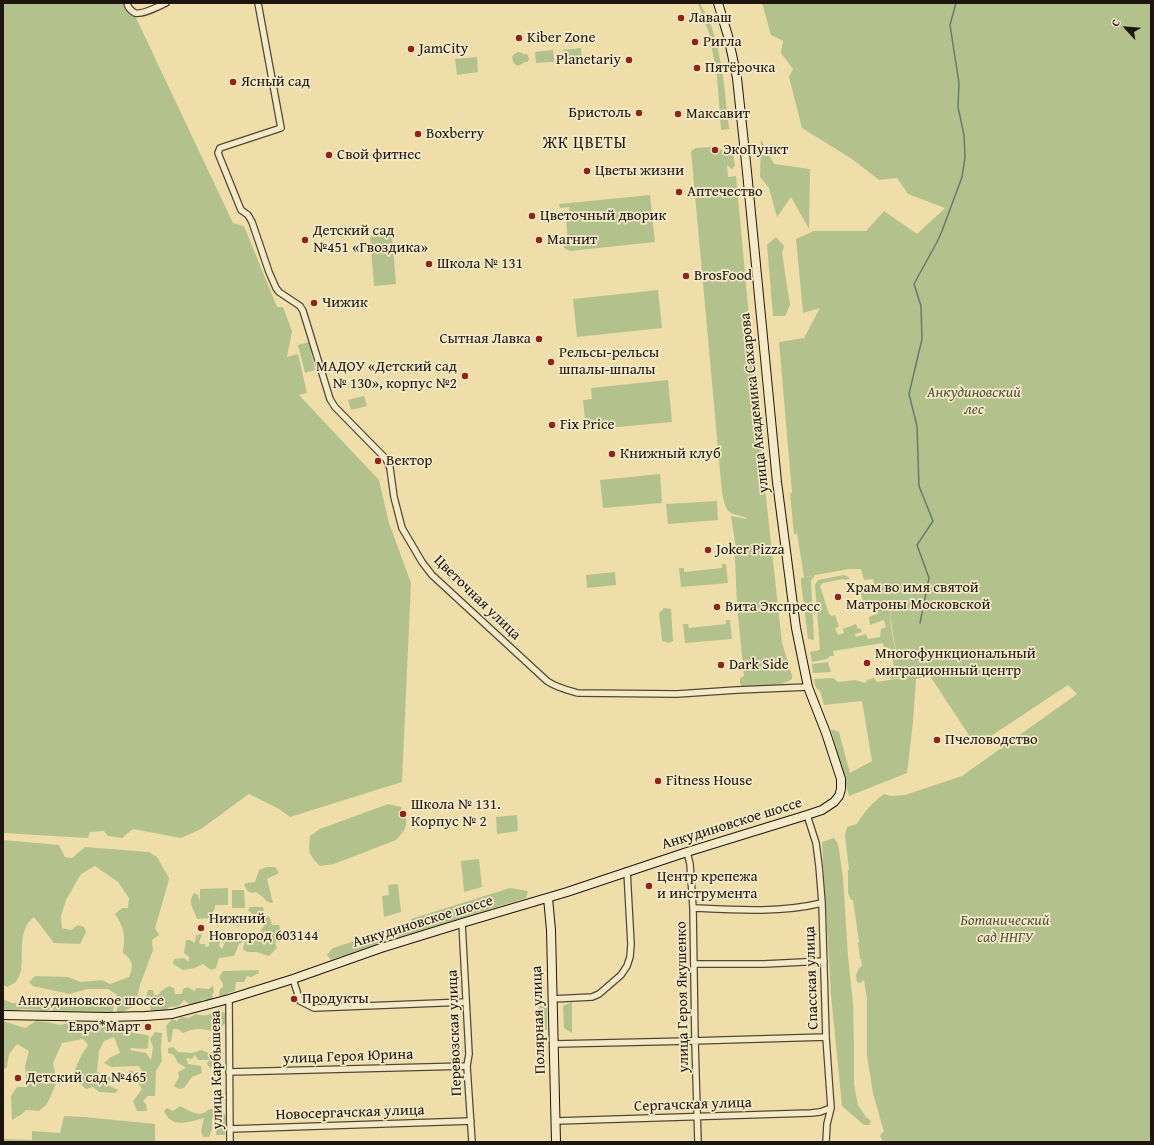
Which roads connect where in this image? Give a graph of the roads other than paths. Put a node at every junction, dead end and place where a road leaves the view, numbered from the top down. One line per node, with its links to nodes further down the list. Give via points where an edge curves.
1 (127, 3): 2 (street, via 131,10 137,13)
2 (166, 3)
3 (258, 3): 5 (street, Цветочная улица, via 281,128 220,148 218,153 241,210 252,222 272,282 279,292 300,306 303,311 330,399 386,459 402,528 432,575 547,681 565,690 578,693 677,694)
4 (718, 3): 5 (main road, улица Академика Сахарова, via 737,78 777,482 796,628)
5 (808, 687): 6 (main road, улица Академика Сахарова, via 841,780)
6 (839, 796): 7 (main road, Анкудиновское шоссе, via 822,810)
7 (807, 815): 8 (main road, Анкудиновское шоссе); 11 (street, Спасская улица, via 816,843)
8 (687, 852): 9 (main road, Анкудиновское шоссе); 12 (street, улица Героя Якушенко)
9 (627, 871): 10 (main road, Анкудиновское шоссе); 18 (street, via 631,944 627,966 599,994 592,997)
10 (548, 898): 13 (main road, Анкудиновское шоссе); 18 (main road, Полярная улица)
11 (822, 903): 12 (street, via 782,909); 14 (street, Спасская улица)
12 (693, 908): 15 (street, улица Героя Якушенко)
13 (462, 923): 16 (main road, Анкудиновское шоссе); 19 (street, Перевозская улица)
14 (824, 962): 15 (street); 21 (street, Спасская улица)
15 (694, 964): 22 (street, улица Героя Якушенко)
16 (293, 979): 17 (main road, Анкудиновское шоссе); 19 (street, via 300,1001 314,1008)
17 (229, 999): 20 (main road, Анкудиновское шоссе, via 163,1015); 25 (street, улица Карбышева)
18 (552, 999): 23 (main road, Полярная улица)
19 (466, 1002): 24 (street, Перевозская улица, via 469,1054)
20 (3, 1015)
21 (826, 1037): 22 (street); 26 (street, Спасская улица)
22 (695, 1041): 23 (street); 27 (street, улица Героя Якушенко)
23 (554, 1044): 29 (main road, Полярная улица)
24 (467, 1066): 25 (street, улица Героя Юрина); 28 (street, Перевозская улица)
25 (229, 1072): 30 (street, улица Карбышева)
26 (831, 1108): 27 (street, Сергачская улица, via 811,1113); 35 (street, Спасская улица)
27 (698, 1116): 29 (street, Сергачская улица); 34 (street, улица Героя Якушенко)
28 (471, 1121): 30 (street, Новосергачская улица); 32 (street, Перевозская улица)
29 (556, 1121): 33 (main road, Полярная улица)
30 (230, 1129): 31 (street, улица Карбышева)
31 (230, 1142)
32 (472, 1142)
33 (556, 1142)
34 (698, 1142)
35 (826, 1142)

